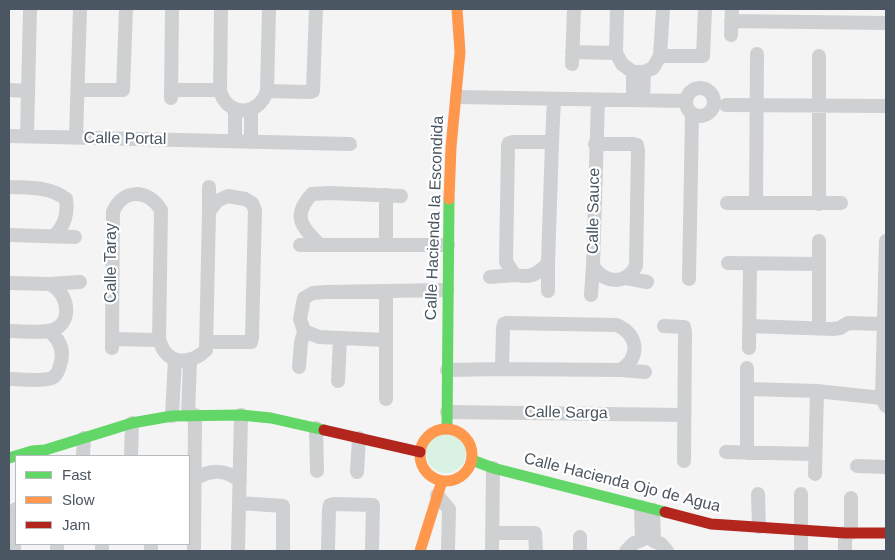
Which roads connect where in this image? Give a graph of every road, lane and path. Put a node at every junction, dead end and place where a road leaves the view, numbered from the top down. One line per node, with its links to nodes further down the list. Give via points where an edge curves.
1 (30, 9): 23 (street)
2 (80, 9): 21 (street)
3 (126, 9): 21 (street, via 123,90)
4 (172, 9): 22 (street, via 171,94)
5 (220, 9): 22 (street)
6 (268, 9): 24 (street)
7 (316, 9): 24 (street, via 313,90)
8 (457, 9): 25 (street, Calle Hacienda la Escondida, via 460,52)
9 (574, 9): 15 (street, via 572,58)
10 (617, 9): 15 (street)
11 (662, 9): 17 (street)
12 (705, 9): 17 (street, via 703,56)
13 (731, 21): 14 (street)
14 (886, 23)
15 (616, 53): 19 (street, via 622,64)
16 (757, 54): 31 (street)
17 (660, 56): 19 (street, via 653,68)
18 (819, 56): 32 (street)
19 (638, 72): 27 (street)
20 (9, 90): 23 (street)
21 (78, 90): 38 (street)
22 (220, 90): 34 (street, via 226,104)
23 (28, 91): 37 (street)
24 (267, 91): 34 (street, via 259,105)
25 (457, 97): 26 (street); 60 (street, Calle Hacienda la Escondida, via 451,146)
26 (554, 99): 28 (street); 40 (street)
27 (638, 99): 28 (street); 29 (street)
28 (598, 100): 42 (street, Calle Sauce)
29 (686, 101): 35 (street); 35 (street, via 690,92 698,88 708,90 714,97 714,107 707,115)
30 (726, 105): 31 (street)
31 (757, 105): 32 (street); 48 (street)
32 (820, 106): 33 (street); 50 (street)
33 (886, 106)
34 (244, 110): 39 (street)
35 (692, 114): 69 (street)
36 (9, 136): 37 (street, Calle Portal)
37 (27, 136): 38 (street, Calle Portal)
38 (76, 138): 39 (street, Calle Portal)
39 (242, 142): 41 (street, Calle Portal)
40 (552, 142): 61 (street); 66 (street, via 509,143 506,262)
41 (350, 144)
42 (596, 144): 65 (street, Calle Sauce); 68 (street, via 637,145 636,266)
43 (9, 187): 53 (street, via 43,189 58,192 66,198 66,219)
44 (209, 187): 51 (street)
45 (386, 195): 46 (street); 57 (street, via 312,194 303,204 301,216 304,228); 58 (street)
46 (401, 196)
47 (727, 203): 48 (street)
48 (756, 203): 50 (street)
49 (841, 203): 50 (street)
50 (819, 204)
51 (209, 212): 88 (street); 88 (street, via 217,201 228,196 252,203 255,210 251,342)
52 (9, 235): 53 (street)
53 (54, 236): 54 (street)
54 (75, 237)
55 (886, 241): 78 (street)
56 (819, 242): 64 (street)
57 (319, 244): 58 (street); 59 (street)
58 (386, 244): 60 (street)
59 (300, 245)
60 (448, 245): 74 (street, Calle Hacienda la Escondida)
61 (548, 263): 66 (street, via 535,275); 76 (street)
62 (728, 264): 63 (street)
63 (750, 264): 64 (street); 80 (street)
64 (819, 264): 81 (street)
65 (593, 266): 68 (street, Calle Sauce, via 605,278); 77 (street)
66 (520, 276): 67 (street)
67 (490, 277)
68 (626, 278): 71 (street, Calle Sauce)
69 (688, 279)
70 (80, 282): 73 (street)
71 (647, 282)
72 (9, 283): 73 (street)
73 (50, 284): 83 (street, via 61,292 67,304 60,324)
74 (447, 290): 75 (street); 94 (street, Calle Hacienda la Escondida)
75 (386, 291): 84 (street, via 312,293 304,298 301,308); 87 (street)
76 (548, 291)
77 (591, 295)
78 (885, 315): 81 (street, via 848,323 840,328); 102 (street)
79 (664, 326): 105 (street, via 684,327)
80 (750, 326): 81 (street); 89 (street)
81 (819, 328)
82 (9, 331): 83 (street)
83 (49, 331): 97 (street, via 62,349 59,371 45,379)
84 (304, 331): 85 (street, via 319,338); 91 (street)
85 (340, 339): 87 (street); 98 (street)
86 (159, 340): 86 (street, Calle Taray, via 112,344 112,212 121,199 136,194 150,197 161,210); 90 (street, via 165,352)
87 (386, 340): 101 (street)
88 (206, 342): 90 (street, via 206,350 199,357)
89 (750, 348)
90 (182, 360): 104 (street); 106 (street)
91 (298, 367)
92 (502, 368): 94 (street); 95 (street); 95 (street, via 504,324 617,325 633,329 635,344 634,354)
93 (747, 368): 99 (street)
94 (447, 370): 103 (street, Calle Hacienda la Escondida)
95 (621, 370): 96 (street)
96 (645, 372)
97 (9, 379)
98 (338, 380)
99 (747, 389): 100 (street); 116 (street)
100 (816, 391): 102 (street); 117 (street)
101 (386, 399)
102 (884, 402)
103 (447, 412): 105 (street, Calle Sarga); 110 (street, Calle Hacienda la Escondida)
104 (191, 415): 106 (street); 107 (street); 128 (street)
105 (684, 415): 121 (street)
106 (172, 416): 108 (street)
107 (241, 416): 109 (street, via 271,418); 129 (street)
108 (132, 423): 111 (street); 119 (street)
109 (316, 428): 112 (street); 125 (street)
110 (447, 428): 113 (street, via 439,429 426,438); 120 (street, via 456,430 470,442)
111 (84, 438): 115 (street); 118 (street)
112 (359, 438): 113 (street); 126 (street)
113 (420, 452): 130 (street, via 425,470)
114 (726, 452): 116 (street)
115 (39, 453)
116 (747, 453): 117 (street)
117 (815, 454): 127 (street)
118 (83, 455)
119 (130, 455)
120 (472, 460): 124 (street, Calle Hacienda Ojo de Agua); 130 (street, via 461,477)
121 (684, 461)
122 (857, 466): 123 (street)
123 (886, 467)
124 (493, 468): 136 (street, Calle Hacienda Ojo de Agua); 141 (street)
125 (317, 471)
126 (357, 472)
127 (815, 474)
128 (194, 479): 129 (street, via 218,472 232,475); 138 (street)
129 (240, 481): 135 (street)
130 (442, 481): 133 (street)
131 (758, 494): 139 (street)
132 (802, 494): 140 (street)
133 (437, 495): 151 (street); 152 (street, via 449,508)
134 (851, 498): 142 (street)
135 (239, 503): 147 (street); 148 (street, via 282,506)
136 (647, 508): 139 (street, Calle Hacienda Ojo de Agua, via 711,524); 156 (street, via 642,540); 157 (street, via 654,540)
137 (13, 512): 145 (street)
138 (192, 519): 146 (street)
139 (759, 527): 140 (street, Calle Hacienda Ojo de Agua)
140 (802, 530): 142 (street, Calle Hacienda Ojo de Agua); 158 (street)
141 (493, 533): 153 (street); 154 (street, via 535,534)
142 (848, 533): 143 (street, Calle Hacienda Ojo de Agua); 159 (street)
143 (886, 533)
144 (580, 537): 155 (street)
145 (14, 551)
146 (194, 551)
147 (238, 551)
148 (282, 551)
149 (328, 551): 150 (street, via 330,505 373,505)
150 (372, 551)
151 (420, 551)
152 (448, 551)
153 (492, 551)
154 (536, 551)
155 (580, 551)
156 (626, 551)
157 (668, 551)
158 (801, 551)
159 (845, 551)

